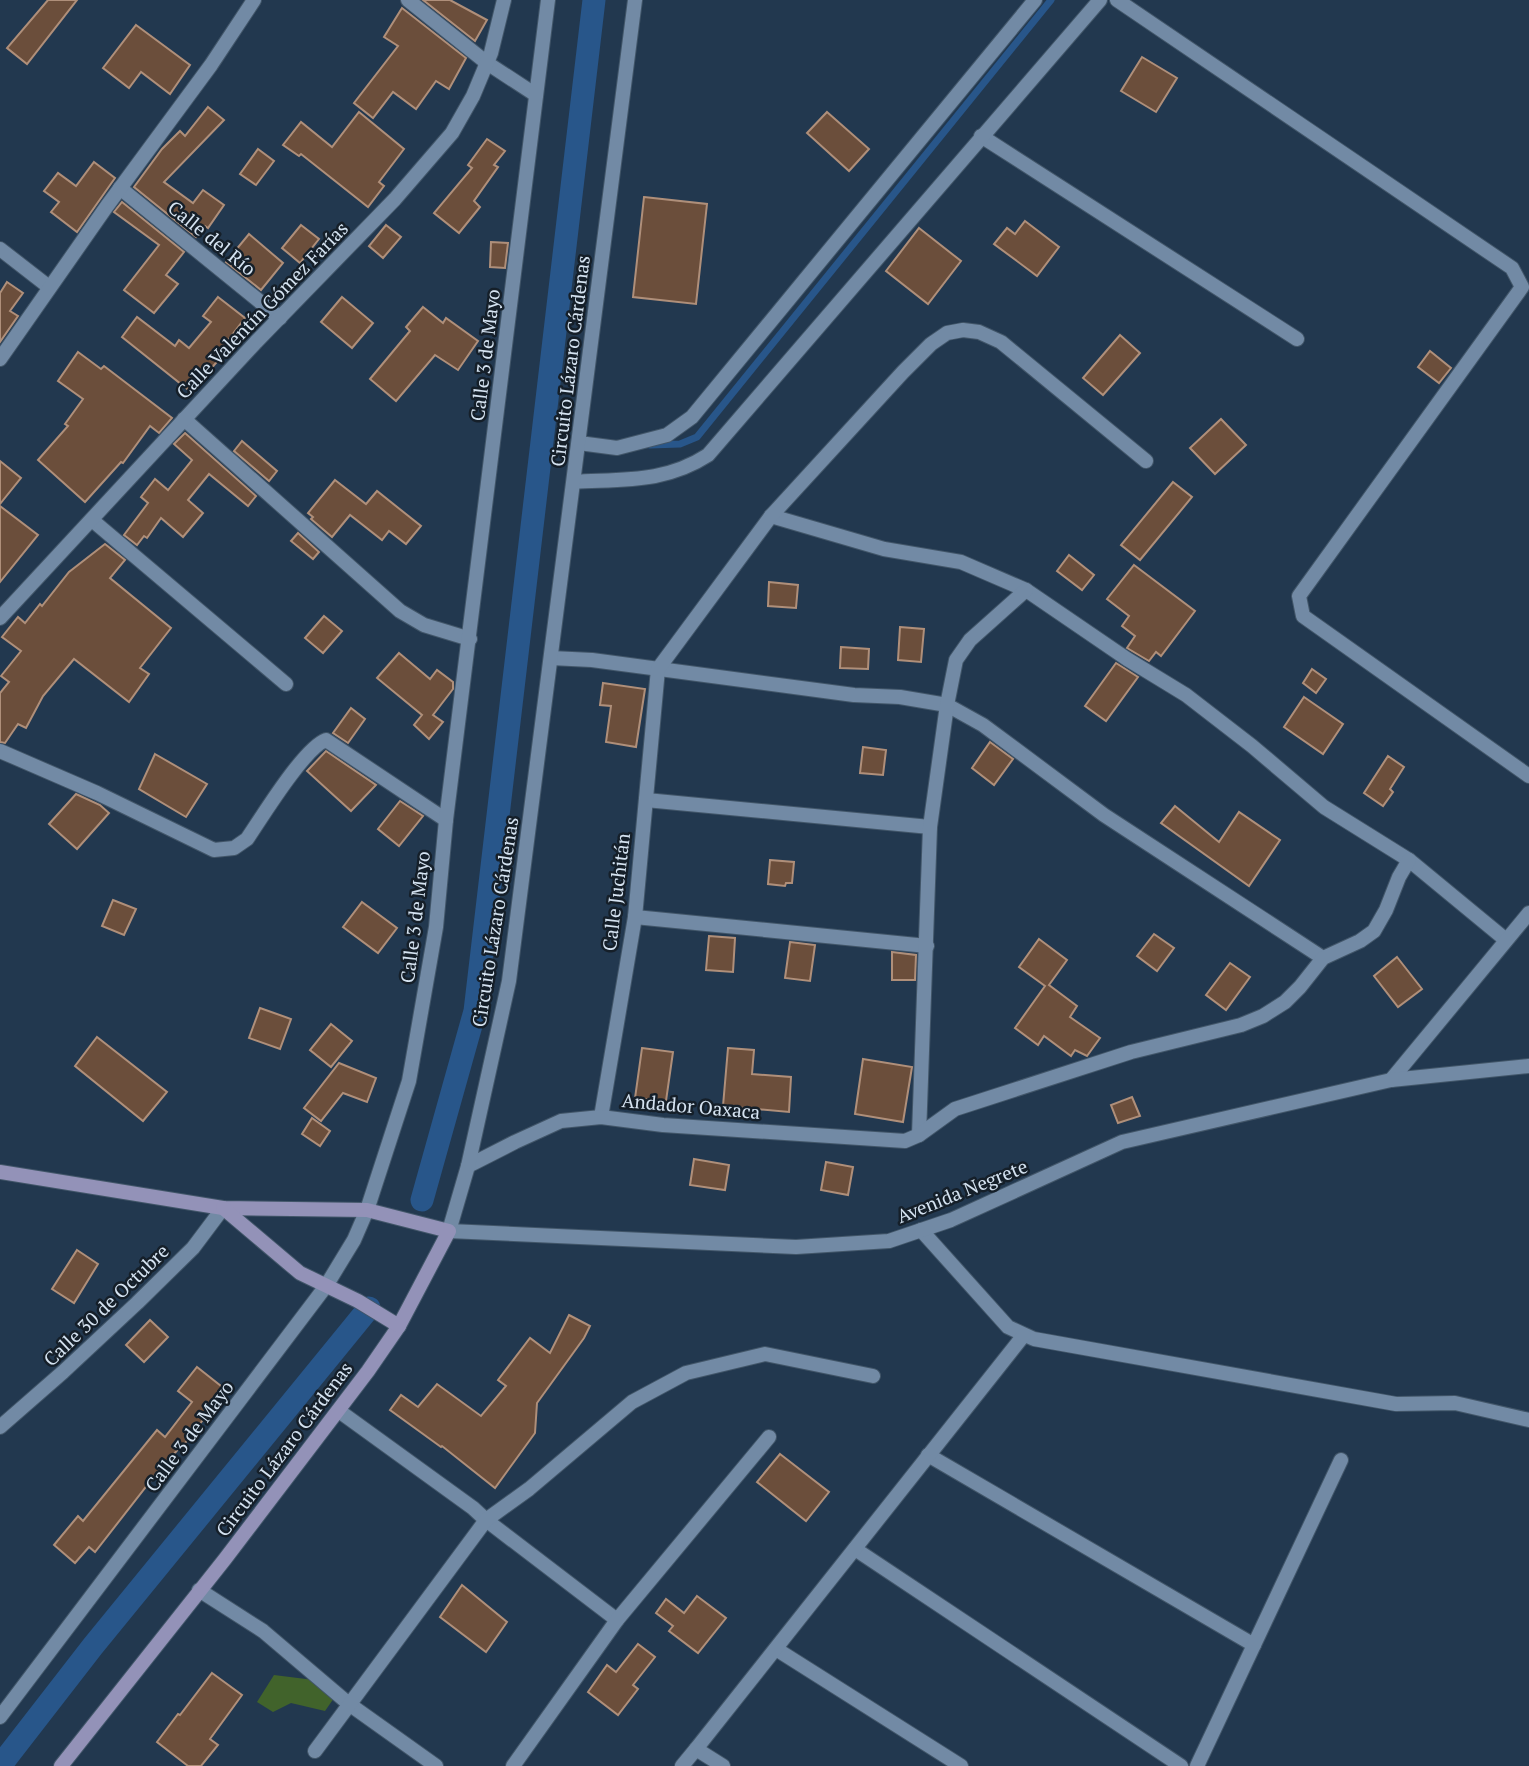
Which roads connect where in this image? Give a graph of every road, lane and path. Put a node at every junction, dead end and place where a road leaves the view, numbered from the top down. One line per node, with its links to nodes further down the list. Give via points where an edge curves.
1 (254, 0): 12 (street)
2 (408, 0): 9 (street)
3 (504, 0): 9 (street, Calle Valentín Gómez Farías)
4 (548, 0): 10 (street, Calle 3 de Mayo)
5 (635, 0): 19 (street, Circuito Lázaro Cárdenas)
6 (1035, 0): 19 (street, via 692,418 667,435 617,448)
7 (1100, 0): 11 (street)
8 (1117, 0): 32 (street, via 1512,268 1522,287 1299,596 1303,615)
9 (487, 63): 10 (street); 15 (street, Calle Valentín Gómez Farías, via 452,133 396,199)
10 (536, 95): 26 (street, Calle 3 de Mayo)
11 (981, 135): 16 (street); 21 (street, via 708,455 673,473)
12 (120, 188): 14 (street); 15 (street, Calle del Río)
13 (0, 249): 14 (street)
14 (50, 287): 17 (street)
15 (280, 318): 18 (street, Calle Valentín Gómez Farías)
16 (1297, 339)
17 (0, 359)
18 (184, 419): 23 (street, Calle Valentín Gómez Farías); 26 (street, via 400,611 424,625)
19 (579, 443): 21 (street, Circuito Lázaro Cárdenas)
20 (1146, 461): 22 (street, via 1001,342 963,330 947,333 922,353)
21 (574, 482): 27 (street, Circuito Lázaro Cárdenas)
22 (771, 516): 24 (street, via 884,549 961,562); 28 (street)
23 (92, 520): 25 (street, Calle Valentín Gómez Farías); 29 (street)
24 (1026, 590): 30 (street, via 970,639 956,660); 36 (street, via 1186,695 1324,807)
25 (0, 618)
26 (470, 639): 34 (street, Calle 3 de Mayo)
27 (551, 658): 28 (street); 46 (street, Circuito Lázaro Cárdenas, via 509,981)
28 (658, 669): 30 (street); 33 (street, Calle Juchitán)
29 (286, 684)
30 (947, 705): 35 (street); 41 (street, via 983,725 1104,815)
31 (0, 751): 34 (street, via 214,850 234,848 247,839 306,756 326,740)
32 (1529, 776)
33 (646, 800): 35 (street); 38 (street, Calle Juchitán)
34 (446, 820): 49 (street, Calle 3 de Mayo, via 436,927 409,1081)
35 (930, 827): 40 (street)
36 (1409, 860): 39 (street); 41 (street, via 1374,932)
37 (1529, 913): 39 (street)
38 (635, 917): 40 (street); 44 (street, Calle Juchitán)
39 (1506, 940): 43 (street)
40 (927, 946): 45 (street)
41 (1323, 958): 45 (street, via 1300,987 1263,1016 1131,1052 955,1109)
42 (1529, 1066): 43 (street, Avenida Negrete)
43 (1391, 1080): 50 (street, Avenida Negrete, via 1122,1142)
44 (601, 1117): 45 (street, Andador Oaxaca, via 905,1141); 46 (street, Andador Oaxaca, via 562,1121)
45 (919, 1135)
46 (468, 1166): 51 (street, Circuito Lázaro Cárdenas)
47 (0, 1172): 48 (main road)
48 (223, 1208): 49 (main road); 52 (main road, via 300,1273); 58 (street, Calle 30 de Octubre, via 193,1248)
49 (367, 1210): 51 (main road); 52 (street, Calle 3 de Mayo)
50 (921, 1230): 51 (street, Avenida Negrete, via 889,1241 796,1247); 54 (street, via 1008,1327)
51 (449, 1231): 53 (main road, Circuito Lázaro Cárdenas)
52 (327, 1286): 53 (main road); 69 (street, Calle 3 de Mayo)
53 (399, 1326): 56 (main road, Circuito Lázaro Cárdenas)
54 (1024, 1335): 57 (street, via 1395,1404 1446,1402); 60 (street)
55 (873, 1376): 62 (street, via 765,1354 686,1373 632,1402)
56 (339, 1411): 62 (street); 64 (main road, Circuito Lázaro Cárdenas)
57 (1529, 1420)
58 (4, 1425)
59 (769, 1437): 65 (street)
60 (928, 1455): 63 (street); 66 (street)
61 (1341, 1460): 66 (street)
62 (486, 1520): 65 (street); 68 (street)
63 (855, 1549): 67 (street); 78 (street)
64 (199, 1590): 68 (street, via 263,1631); 72 (main road, Circuito Lázaro Cárdenas)
65 (618, 1619): 74 (street)
66 (1254, 1645): 79 (street)
67 (776, 1649): 70 (street); 77 (street)
68 (349, 1704): 71 (street); 73 (street)
69 (0, 1717)
70 (696, 1749): 75 (street); 76 (street)
71 (315, 1751)
72 (61, 1766)
73 (436, 1766)
74 (513, 1766)
75 (682, 1766)
76 (723, 1766)
77 (961, 1766)
78 (1181, 1766)
79 (1197, 1766)

